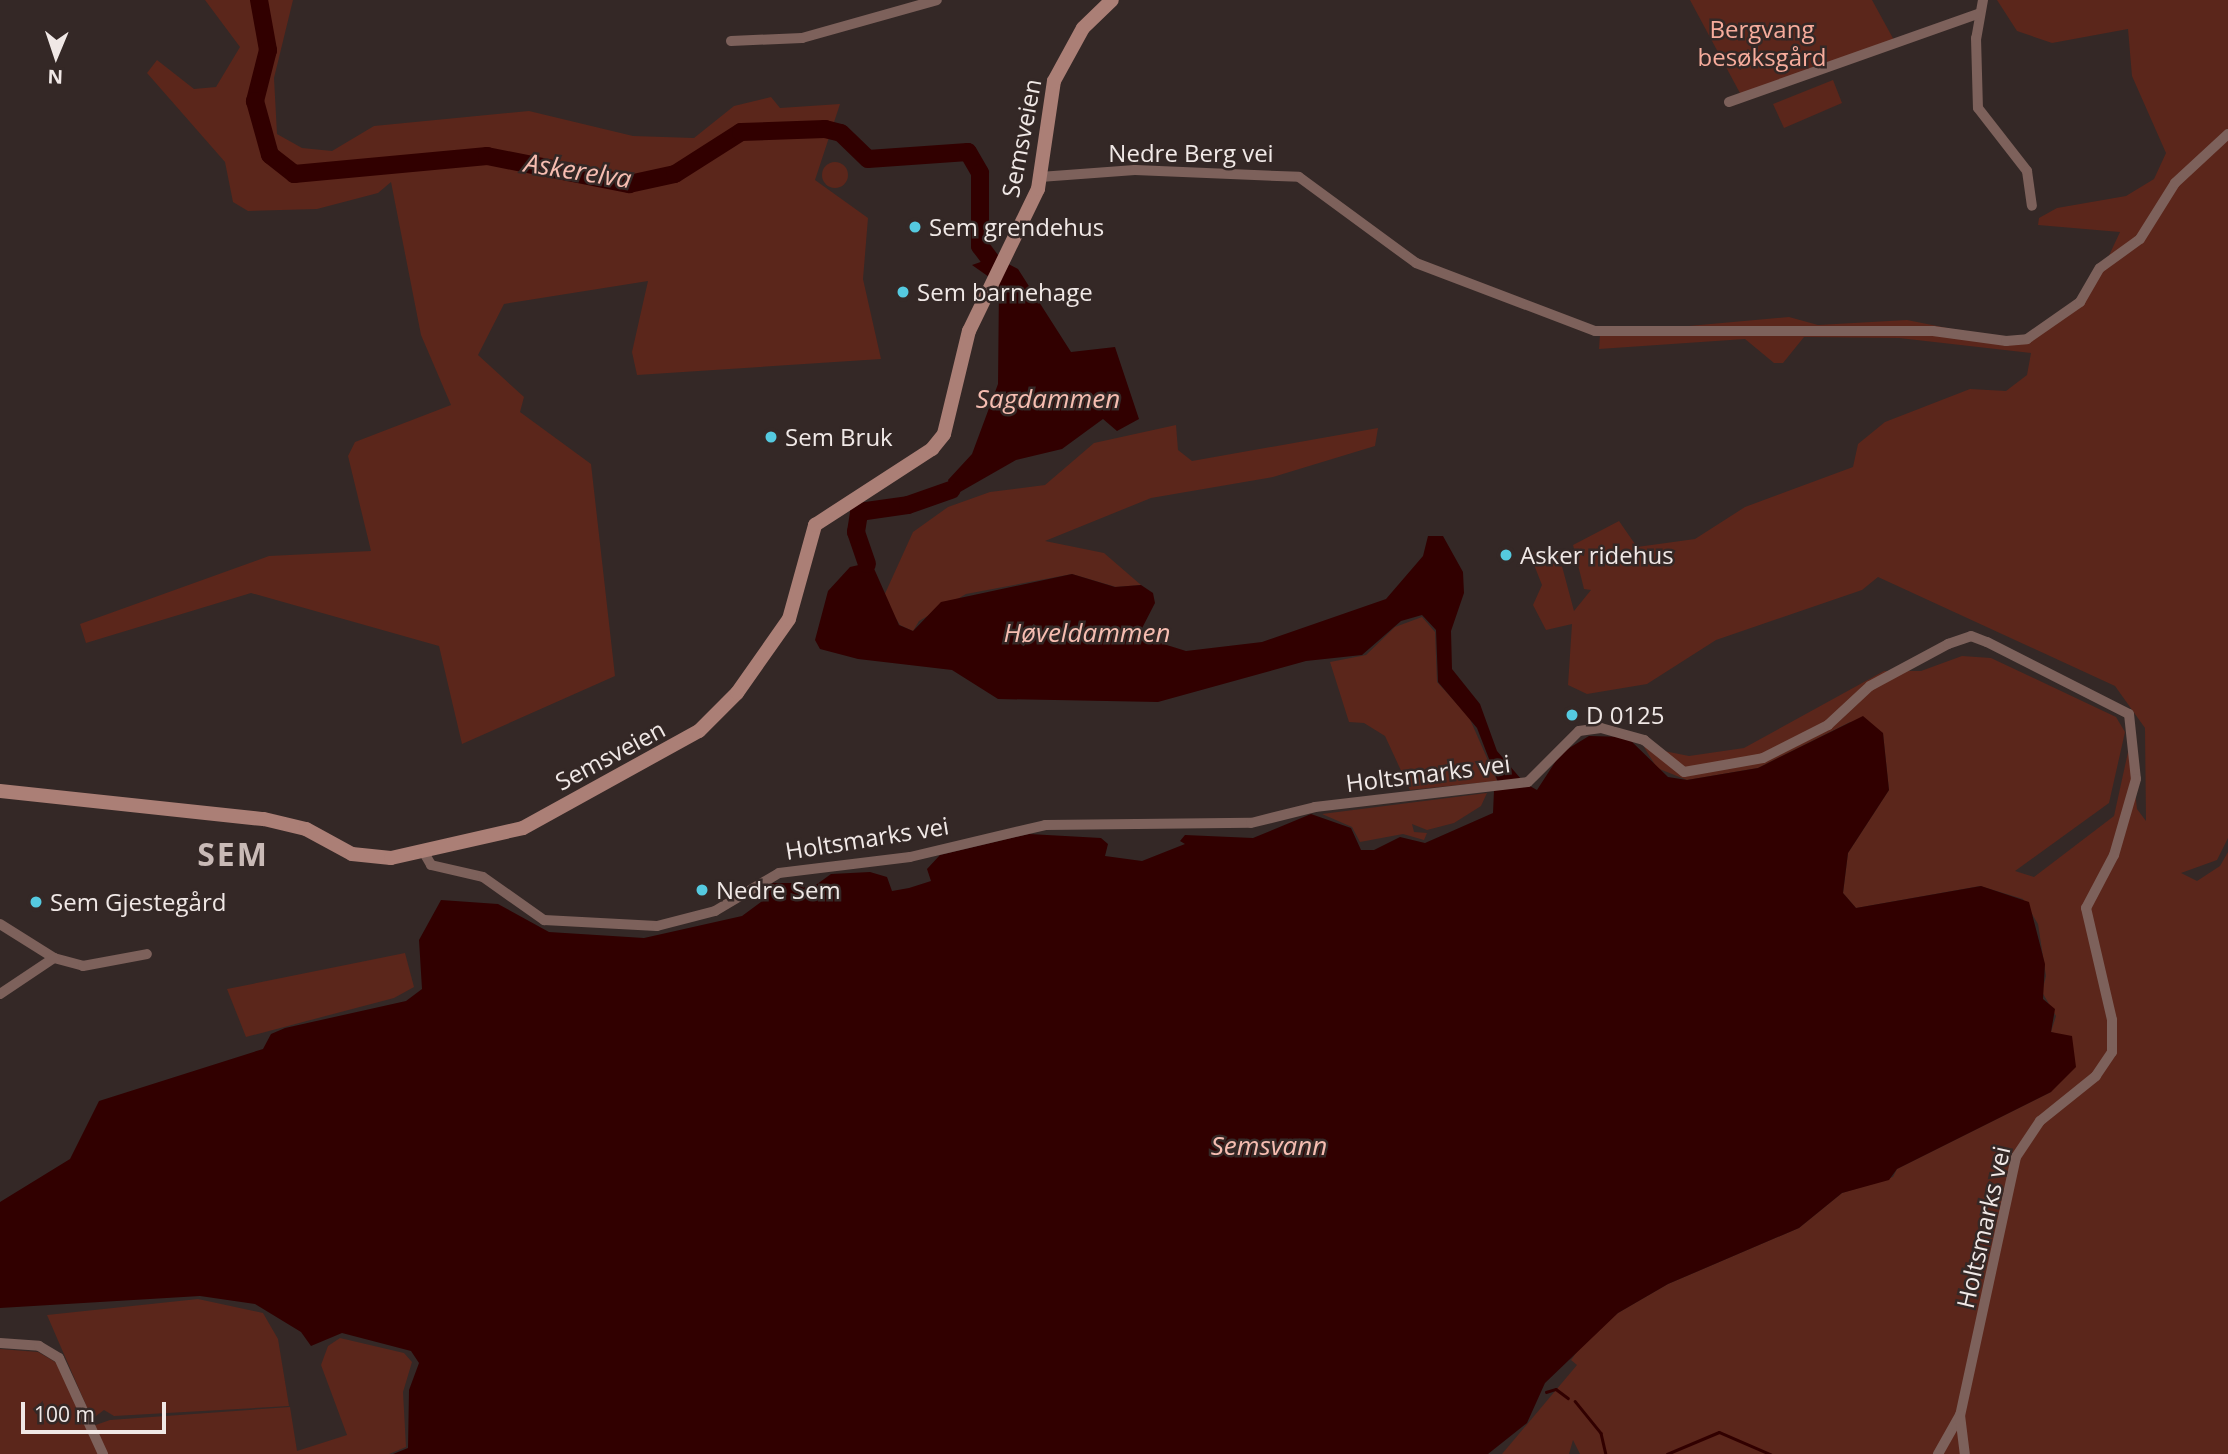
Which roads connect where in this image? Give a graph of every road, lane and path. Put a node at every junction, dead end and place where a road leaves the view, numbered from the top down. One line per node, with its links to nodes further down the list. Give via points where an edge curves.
1 (937, 0): 5 (street, via 802,38)
2 (1112, 0): 8 (main road, Semsveien, via 1083,28 1054,81)
3 (1983, 0): 4 (street)
4 (1978, 14): 6 (street); 9 (street, via 1978,107 2026,171)
5 (731, 41)
6 (1729, 102)
7 (2228, 134): 8 (street, Nedre Berg vei, via 2175,183 2140,239 2099,268 2080,302 2027,339 1933,331 1595,331 1416,263 1299,177 1135,170)
8 (1040, 177): 11 (main road, Semsveien, via 1007,258 969,331 944,434 932,449 815,525 789,619 722,711 670,750 613,774 523,828)
9 (2032, 206)
10 (0, 791): 11 (main road, Semsveien, via 264,820 306,829 365,858)
11 (423, 851): 17 (street, Holtsmarks vei, via 431,865 483,877 544,920 696,918 744,886 779,873 909,857 1045,825 1239,824 1315,807 1528,782 1579,731 1601,727 1644,740 1684,772 1763,758 1828,725 1878,682 1971,636 2130,714 2133,802 2086,908 2112,1020 2112,1052 2096,1076 2040,1121 2016,1157)
12 (0, 924): 14 (street)
13 (147, 954): 14 (street, via 97,967)
14 (54, 958): 15 (street)
15 (0, 994)
16 (0, 1343): 18 (street, via 38,1346 59,1358)
17 (1960, 1415): 19 (street, Holtsmarks vei); 20 (street)
18 (103, 1454)
19 (1938, 1454)
20 (1965, 1454)

